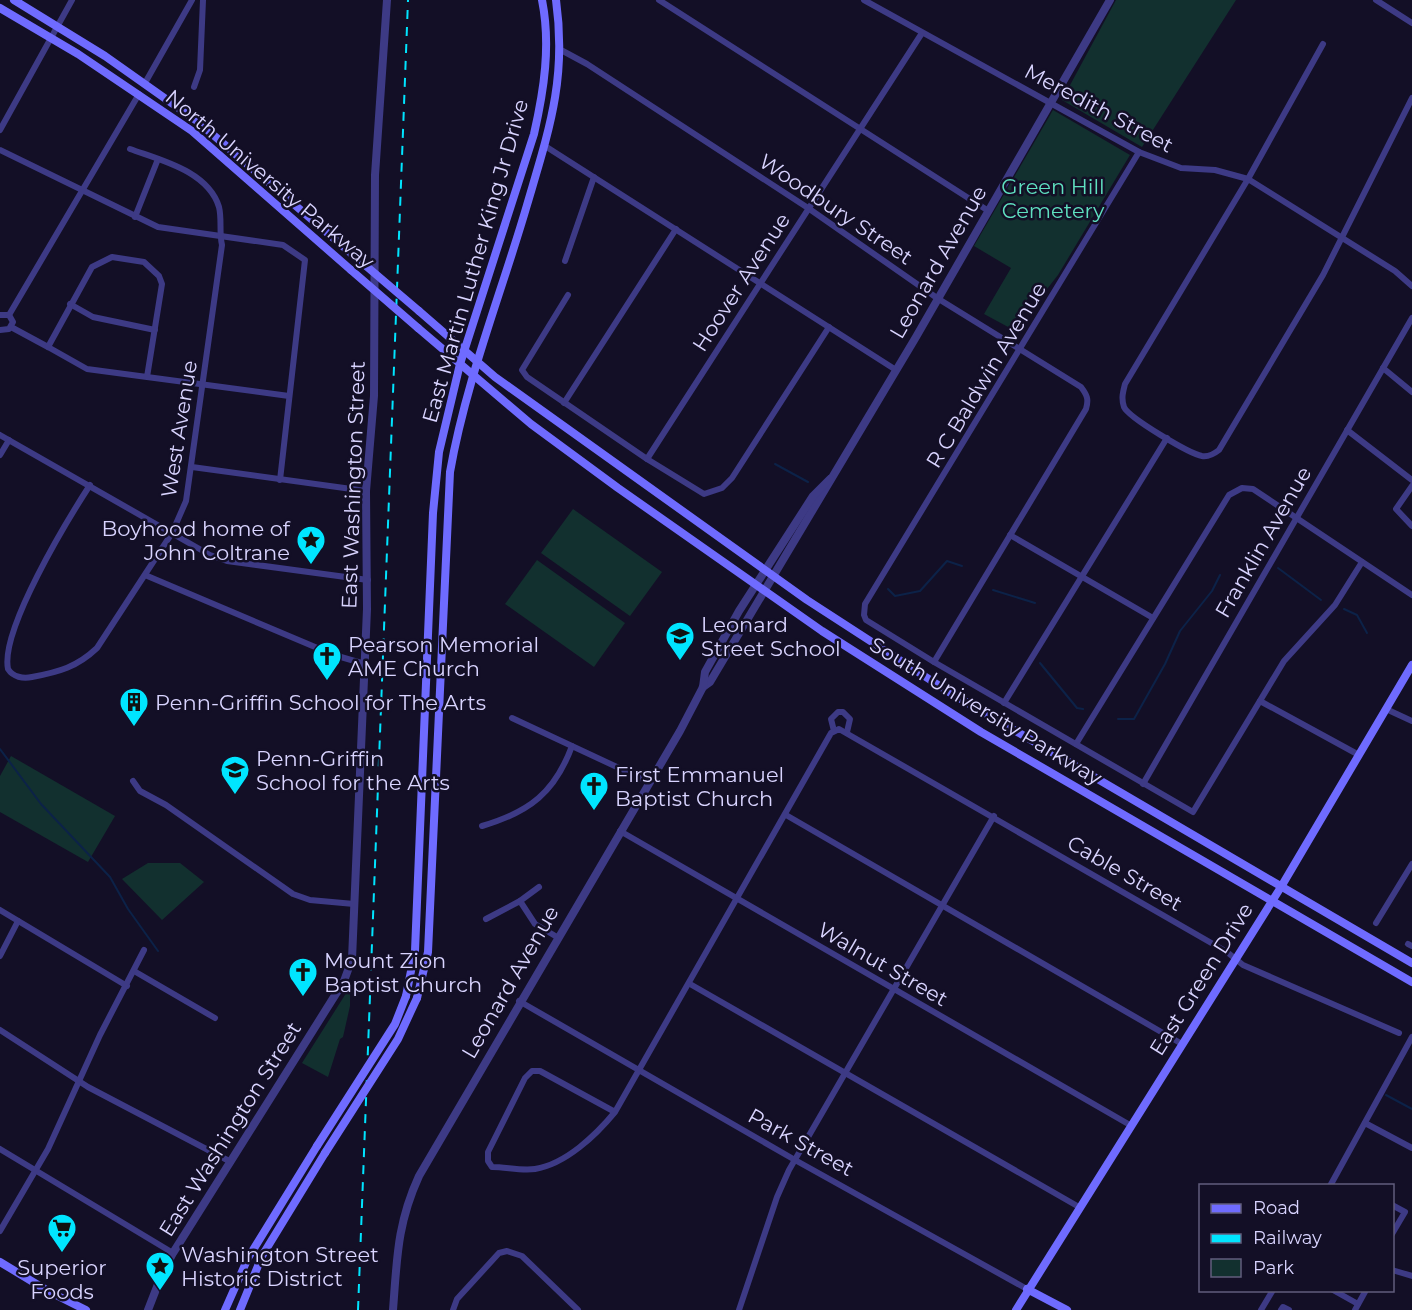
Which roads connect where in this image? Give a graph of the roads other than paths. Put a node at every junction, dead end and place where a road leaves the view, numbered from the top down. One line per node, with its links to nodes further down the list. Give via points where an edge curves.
1 (14, 0): 14 (main road, North University Parkway)
2 (72, 0): 14 (street)
3 (192, 0): 19 (street)
4 (203, 0): 20 (street, via 200,70)
5 (387, 0): 77 (street, East Washington Street, via 375,175 374,396)
6 (542, 0): 55 (main road, East Martin Luther King Jr Drive, via 546,37 542,96 523,170)
7 (555, 0): 18 (main road, East Martin Luther King Jr Drive)
8 (659, 0): 24 (street)
9 (1110, 0): 23 (street, Leonard Avenue)
10 (1376, 0): 13 (street)
11 (868, 1): 15 (street, Meredith Street)
12 (0, 8): 16 (main road, North University Parkway)
13 (1412, 23)
14 (57, 25): 16 (street); 19 (main road, North University Parkway)
15 (922, 33): 23 (street, Meredith Street); 24 (street, Hoover Avenue)
16 (50, 37): 21 (main road, North University Parkway); 25 (street)
17 (1323, 44): 32 (street)
18 (561, 50): 26 (main road, East Martin Luther King Jr Drive, via 558,87); 34 (street, Woodbury Street)
19 (145, 83): 55 (main road, North University Parkway, bridge, via 206,128)
20 (194, 87)
21 (139, 94): 33 (street); 57 (main road, North University Parkway, bridge, via 192,131)
22 (1412, 98): 38 (street)
23 (1052, 102): 29 (street, Meredith Street); 35 (street, Leonard Avenue)
24 (859, 128): 34 (street, Hoover Avenue); 35 (street)
25 (0, 130)
26 (545, 146): 31 (street); 56 (main road, East Martin Luther King Jr Drive)
27 (130, 149): 30 (street, West Avenue)
28 (0, 150): 33 (street)
29 (1139, 152): 32 (street, Meredith Street, via 1181,168 1215,170); 54 (street, R C Baldwin Avenue)
30 (158, 159): 36 (street); 39 (street, West Avenue, via 197,177 212,192 219,207)
31 (594, 177): 37 (street); 40 (street)
32 (1248, 179): 38 (street, Meredith Street); 68 (street, via 1125,384 1122,396 1131,415)
33 (80, 191): 36 (street); 47 (street)
34 (808, 208): 41 (street, Hoover Avenue); 44 (street, Woodbury Street)
35 (987, 210): 44 (street, Leonard Avenue)
36 (135, 217): 39 (street, via 158,227)
37 (676, 229): 41 (street); 65 (street)
38 (1343, 236): 42 (street, Meredith Street); 68 (street, via 1219,450 1200,456)
39 (220, 237): 62 (street, West Avenue, via 220,270); 64 (street, via 283,246 306,262)
40 (565, 261)
41 (760, 283): 50 (street); 71 (street, Hoover Avenue)
42 (1412, 286)
43 (568, 295): 65 (street, via 522,369 527,377)
44 (937, 298): 54 (street, Woodbury Street); 59 (street, Leonard Avenue)
45 (70, 304): 51 (street, via 93,317); 51 (street, via 92,267 112,257 144,262 162,284); 53 (street)
46 (0, 315): 47 (street)
47 (9, 315): 49 (street)
48 (1412, 318): 58 (street, Franklin Avenue)
49 (11, 327): 52 (street); 53 (street)
50 (829, 327): 59 (street); 71 (street, via 732,478 716,491 697,492)
51 (155, 330): 61 (street)
52 (1, 332)
53 (48, 347): 61 (street, via 87,369)
54 (1021, 350): 81 (street, Woodbury Street, via 1081,387 1088,400); 91 (street, R C Baldwin Avenue, via 865,604 864,615 870,624)
55 (464, 351): 56 (main road, North University Parkway); 57 (main road, East Martin Luther King Jr Drive)
56 (478, 363): 60 (main road, East Martin Luther King Jr Drive); 84 (main road, South University Parkway)
57 (459, 364): 60 (main road, North University Parkway); 168 (main road, East Martin Luther King Jr Drive, bridge, via 439,452 433,513 415,951 406,996 395,1024 248,1258)
58 (1383, 368): 63 (street); 66 (street, Franklin Avenue)
59 (896, 370): 84 (street, Leonard Avenue)
60 (474, 376): 87 (main road, South University Parkway, via 531,424); 169 (main road, East Martin Luther King Jr Drive, bridge, via 450,472 428,952 417,998 398,1039 262,1256)
61 (147, 377): 62 (street)
62 (204, 385): 64 (street); 72 (street, West Avenue)
63 (1412, 392)
64 (289, 396): 73 (street)
65 (564, 403): 71 (street)
66 (1347, 430): 74 (street); 78 (street, Franklin Avenue)
67 (0, 435): 69 (street)
68 (1167, 438): 85 (street)
69 (9, 440): 70 (street); 75 (street)
70 (0, 455)
71 (647, 459)
72 (192, 467): 73 (street); 80 (street, West Avenue, via 186,501)
73 (280, 480): 77 (street)
74 (1412, 480)
75 (90, 485): 80 (street); 83 (street, West Avenue, via 11,616 4,642 11,673 26,678 65,671 85,660)
76 (1412, 486): 79 (street, via 1396,509)
77 (366, 491): 86 (street, East Washington Street)
78 (1297, 517): 82 (street); 90 (street, via 1253,489 1236,490 1229,495); 107 (street, Franklin Avenue)
79 (1412, 526)
80 (172, 533): 83 (street, West Avenue); 86 (street, via 227,561)
81 (1010, 535): 85 (street); 91 (street)
82 (1362, 562): 89 (street); 95 (street, via 1335,605 1284,661)
83 (145, 575): 92 (street, via 334,655)
84 (770, 575): 87 (street, Leonard Avenue); 88 (street, Leonard Avenue); 114 (main road, South University Parkway, via 949,692)
85 (1081, 577): 90 (street); 96 (street)
86 (368, 580): 92 (street, East Washington Street)
87 (756, 584): 88 (main road, South University Parkway); 94 (street, Leonard Avenue, via 705,672)
88 (765, 591): 94 (street, Leonard Avenue, via 710,682); 117 (main road, South University Parkway, via 970,726)
89 (1412, 595)
90 (1153, 618): 102 (street)
91 (934, 662): 96 (street)
92 (365, 663): 118 (street, East Washington Street)
93 (1412, 665): 97 (main road, East Green Drive)
94 (703, 687): 106 (street, Leonard Avenue)
95 (1260, 701): 104 (street); 107 (street, via 1195,811)
96 (1004, 703): 102 (street)
97 (1386, 709): 99 (street); 104 (main road, East Green Drive)
98 (512, 718): 103 (street)
99 (1412, 721)
100 (836, 730): 101 (street, Cable Street); 101 (street, via 831,719 843,712 850,719); 108 (street)
101 (847, 732): 109 (street, Cable Street)
102 (1076, 744): 107 (street)
103 (572, 746): 106 (street); 110 (street, via 564,767 545,795 522,810)
104 (1359, 755): 114 (main road, East Green Drive)
105 (133, 781): 118 (street, via 140,791 293,894 309,900)
106 (649, 782): 111 (street, Leonard Avenue)
107 (1143, 784)
108 (786, 815): 115 (street); 119 (street)
109 (994, 816): 119 (street); 127 (street, Cable Street)
110 (482, 826)
111 (620, 831): 115 (street, Walnut Street); 124 (street, Leonard Avenue)
112 (1412, 864): 123 (street)
113 (539, 887): 116 (street)
114 (1281, 887): 117 (main road, East Green Drive); 128 (main road, South University Parkway)
115 (738, 899): 131 (street); 133 (street, Walnut Street)
116 (520, 901): 121 (street); 124 (street, via 535,924)
117 (1272, 902): 127 (main road, East Green Drive); 130 (main road, South University Parkway)
118 (354, 904): 149 (street, East Washington Street, via 348,974)
119 (942, 906): 133 (street); 139 (street)
120 (0, 910): 122 (street)
121 (486, 919)
122 (18, 921): 126 (street); 132 (street)
123 (1376, 923)
124 (557, 938): 134 (street, Leonard Avenue)
125 (144, 950): 129 (street)
126 (0, 956)
127 (1235, 959): 137 (street, Cable Street); 139 (main road, East Green Drive)
128 (1412, 963)
129 (134, 971): 132 (street); 135 (street)
130 (1412, 982)
131 (690, 984): 140 (street); 141 (street)
132 (127, 986): 142 (street)
133 (894, 989): 141 (street); 145 (street, Walnut Street)
134 (519, 1001): 140 (street, Park Street); 170 (street, Leonard Avenue, via 419,1176 405,1209 398,1232)
135 (215, 1018)
136 (0, 1030): 142 (street)
137 (1399, 1033)
138 (1412, 1037): 144 (street)
139 (1182, 1044): 145 (main road, East Green Drive)
140 (639, 1071): 143 (street); 148 (street, Park Street)
141 (845, 1073): 148 (street); 153 (street)
142 (81, 1081): 149 (street); 150 (street)
143 (615, 1112): 143 (street, via 599,1132 553,1163 519,1170 492,1167 488,1161 488,1152 532,1071 540,1071)
144 (1365, 1123): 146 (street); 151 (street)
145 (1131, 1125): 153 (main road, East Green Drive)
146 (1412, 1148)
147 (0, 1149): 150 (street)
148 (795, 1160): 161 (street, Park Street); 173 (street, via 777,1197)
149 (231, 1162): 157 (street, East Washington Street)
150 (36, 1170): 155 (street); 157 (street)
151 (1331, 1184)
152 (1394, 1206): 154 (street)
153 (1079, 1207): 161 (main road, East Green Drive)
154 (1409, 1214): 156 (street)
155 (0, 1231)
156 (1394, 1232)
157 (173, 1253): 167 (street, East Washington Street)
158 (0, 1262): 166 (main road)
159 (1394, 1271): 160 (street)
160 (1412, 1276)
161 (1027, 1289): 174 (main road, East Green Drive); 175 (main road, Park Street)
162 (1272, 1292): 176 (street)
163 (1336, 1292): 165 (street)
164 (1365, 1292): 165 (street)
165 (1357, 1307)
166 (86, 1310)
167 (148, 1310)
168 (225, 1310)
169 (240, 1310)
170 (393, 1310)
171 (453, 1310): 172 (street, via 457,1299 499,1252 507,1251 522,1256)
172 (578, 1310)
173 (739, 1310)
174 (1016, 1310)
175 (1067, 1310)
176 (1261, 1310)
177 (1281, 1310): 178 (street)
178 (1289, 1310)

